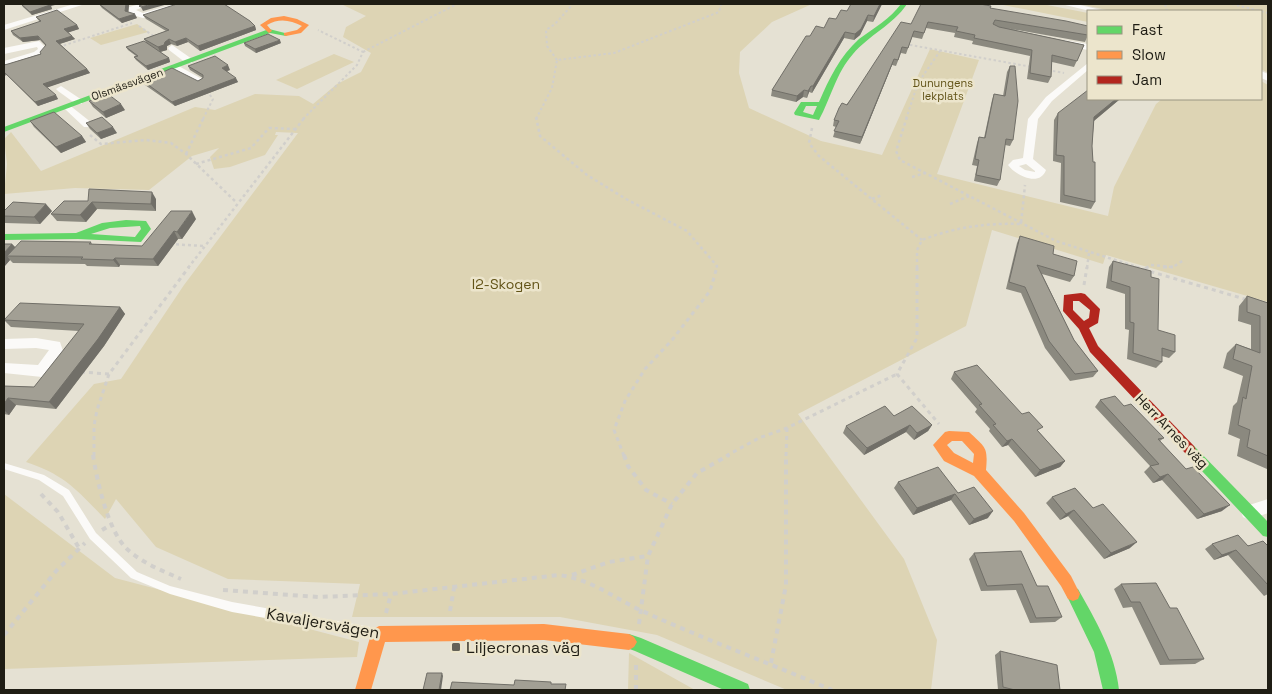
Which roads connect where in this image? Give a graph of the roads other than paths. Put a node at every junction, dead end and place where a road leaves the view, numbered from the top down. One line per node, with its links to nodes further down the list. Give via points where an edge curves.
1 (81, 4): 6 (street)
2 (147, 4): 3 (street, via 132,9 132,12 143,16)
3 (181, 4)
4 (904, 4): 22 (street, via 895,16 847,56)
5 (1065, 4): 7 (street)
6 (68, 6): 8 (street)
7 (1096, 10)
8 (4, 28)
9 (269, 31): 9 (street, Olsmässvägen, via 295,33 306,25 290,17 279,17 263,25); 15 (street, Olsmässvägen)
10 (4, 40): 14 (street)
11 (1052, 40): 12 (street)
12 (1087, 47)
13 (172, 48): 15 (street, Olsmässvägen)
14 (8, 50): 16 (street, via 33,44 42,47 41,52)
15 (189, 61): 17 (street, Olsmässvägen)
16 (4, 64)
17 (175, 67): 19 (street, Olsmässvägen); 21 (street, Olsmässvägen)
18 (1087, 67): 25 (street, via 1049,99 1033,119)
19 (199, 81)
20 (61, 89): 21 (street, Olsmässvägen)
21 (73, 104): 23 (street, Olsmässvägen); 24 (street, Olsmässvägen)
22 (822, 104): 22 (street, via 816,118 798,112 804,104)
23 (88, 125)
24 (4, 130)
25 (1028, 160): 25 (street, via 1013,165 1016,171 1026,176 1038,175 1041,170)
26 (78, 236): 26 (street, via 138,240 146,229 143,223 121,221 98,224); 27 (street)
27 (4, 237)
28 (1083, 327): 28 (street, Herr Arnes väg, via 1068,311 1068,298 1082,297 1095,309 1094,320); 34 (street, Herr Arnes väg, via 1094,349)
29 (4, 344): 30 (street, via 48,344 55,346 56,351 42,371)
30 (4, 368)
31 (4, 466): 36 (lane, Kavaljersvägen, via 41,478 66,493 93,536 134,576 232,607)
32 (979, 472): 32 (street, via 949,457 939,445 949,436 965,436 981,452); 39 (street, via 1019,517 1066,581 1095,634)
33 (1268, 506): 34 (street)
34 (1250, 512): 35 (street, Herr Arnes väg)
35 (1268, 531)
36 (379, 634): 37 (street); 38 (street, Kavaljersvägen, via 544,632 636,643)
37 (363, 690)
38 (742, 690)
39 (1112, 690)

